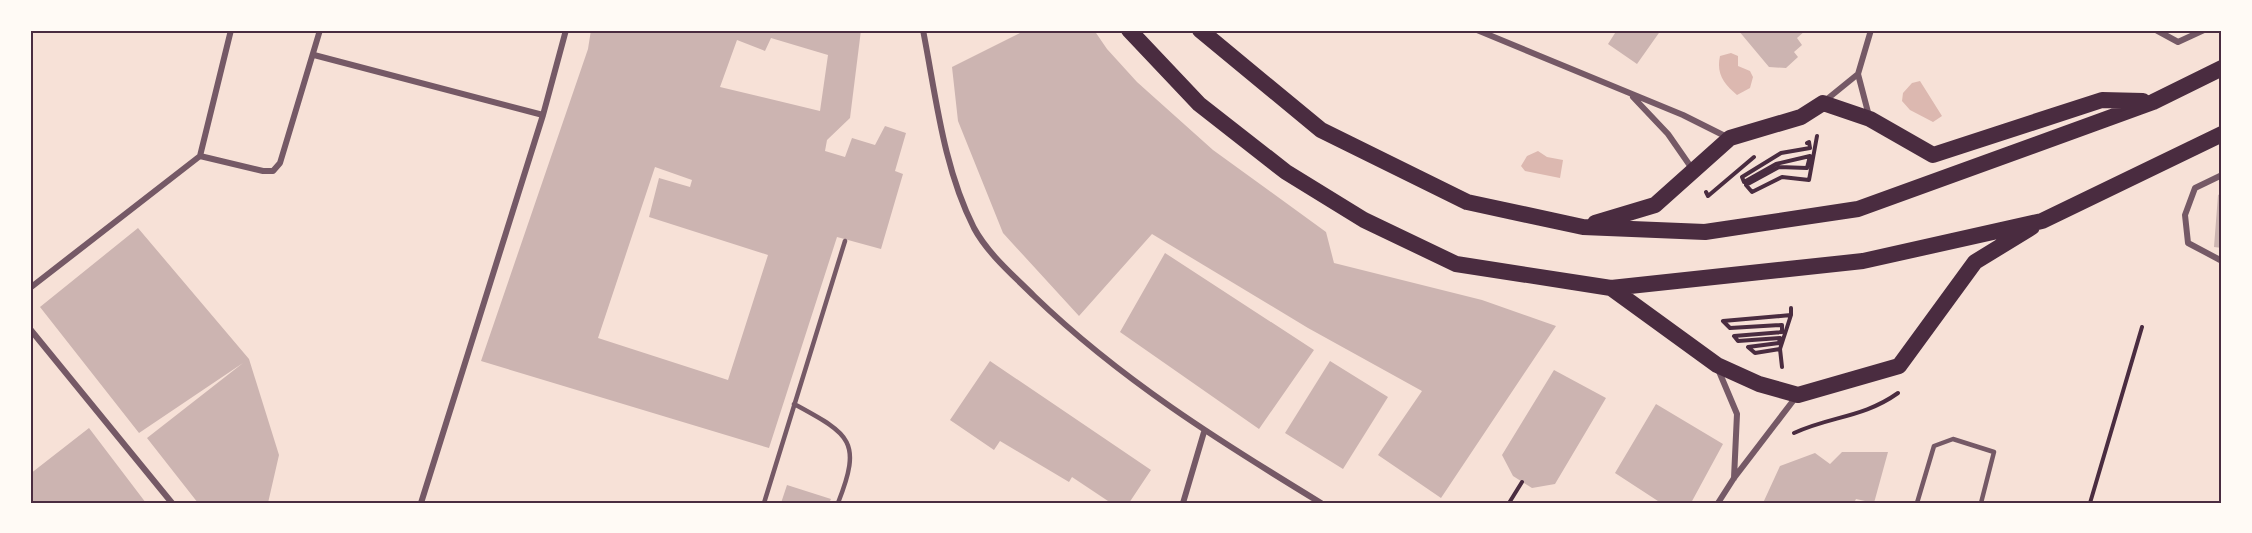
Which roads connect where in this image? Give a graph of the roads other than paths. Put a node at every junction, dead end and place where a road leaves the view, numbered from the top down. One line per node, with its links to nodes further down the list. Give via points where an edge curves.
1 (231, 30): 21 (street)
2 (320, 30): 11 (street)
3 (566, 30): 17 (street)
4 (924, 30): 34 (street, via 951,173 975,228 992,254 1065,326)
5 (1129, 30): 29 (highway, via 1199,104 1286,172 1364,220 1456,264)
6 (1200, 30): 25 (highway, via 1321,130 1467,202)
7 (1871, 30): 13 (street)
8 (2156, 30): 9 (street, via 2178,42)
9 (2204, 30)
10 (1480, 31): 14 (street)
11 (314, 54): 17 (street); 21 (street, via 280,163 273,171)
12 (2222, 68): 15 (highway)
13 (1858, 74): 16 (street); 18 (street)
14 (1631, 94): 20 (street); 22 (street, via 1668,134)
15 (2153, 102): 18 (highway, via 2102,100 1933,155); 25 (highway, via 1858,209 1705,232)
16 (1823, 103): 18 (highway); 20 (highway, via 1801,117)
17 (543, 115): 37 (street)
18 (1870, 119)
19 (2222, 134): 24 (highway)
20 (1730, 138): 22 (highway)
21 (200, 156): 28 (street)
22 (1694, 172): 25 (highway, via 1654,205)
23 (2222, 175): 27 (street, via 2195,188 2186,215 2188,243)
24 (2042, 221): 29 (highway, via 1863,261); 32 (highway, via 1975,262 1899,366)
25 (1583, 227)
26 (845, 241): 33 (lane)
27 (2222, 261)
28 (30, 288)
29 (1611, 288): 31 (highway)
30 (30, 328): 36 (street)
31 (1717, 365): 32 (highway, via 1759,384); 35 (street, via 1737,414)
32 (1798, 395): 35 (street)
33 (794, 404): 38 (lane); 39 (lane, via 828,422 843,435 850,450 851,465)
34 (1204, 432): 40 (street); 41 (street)
35 (1734, 478): 42 (street)
36 (172, 503)
37 (421, 503)
38 (764, 503)
39 (838, 503)
40 (1183, 503)
41 (1321, 503)
42 (1718, 503)
43 (1917, 503): 44 (lane, via 1934,446 1953,439 1994,452)
44 (1981, 503)

